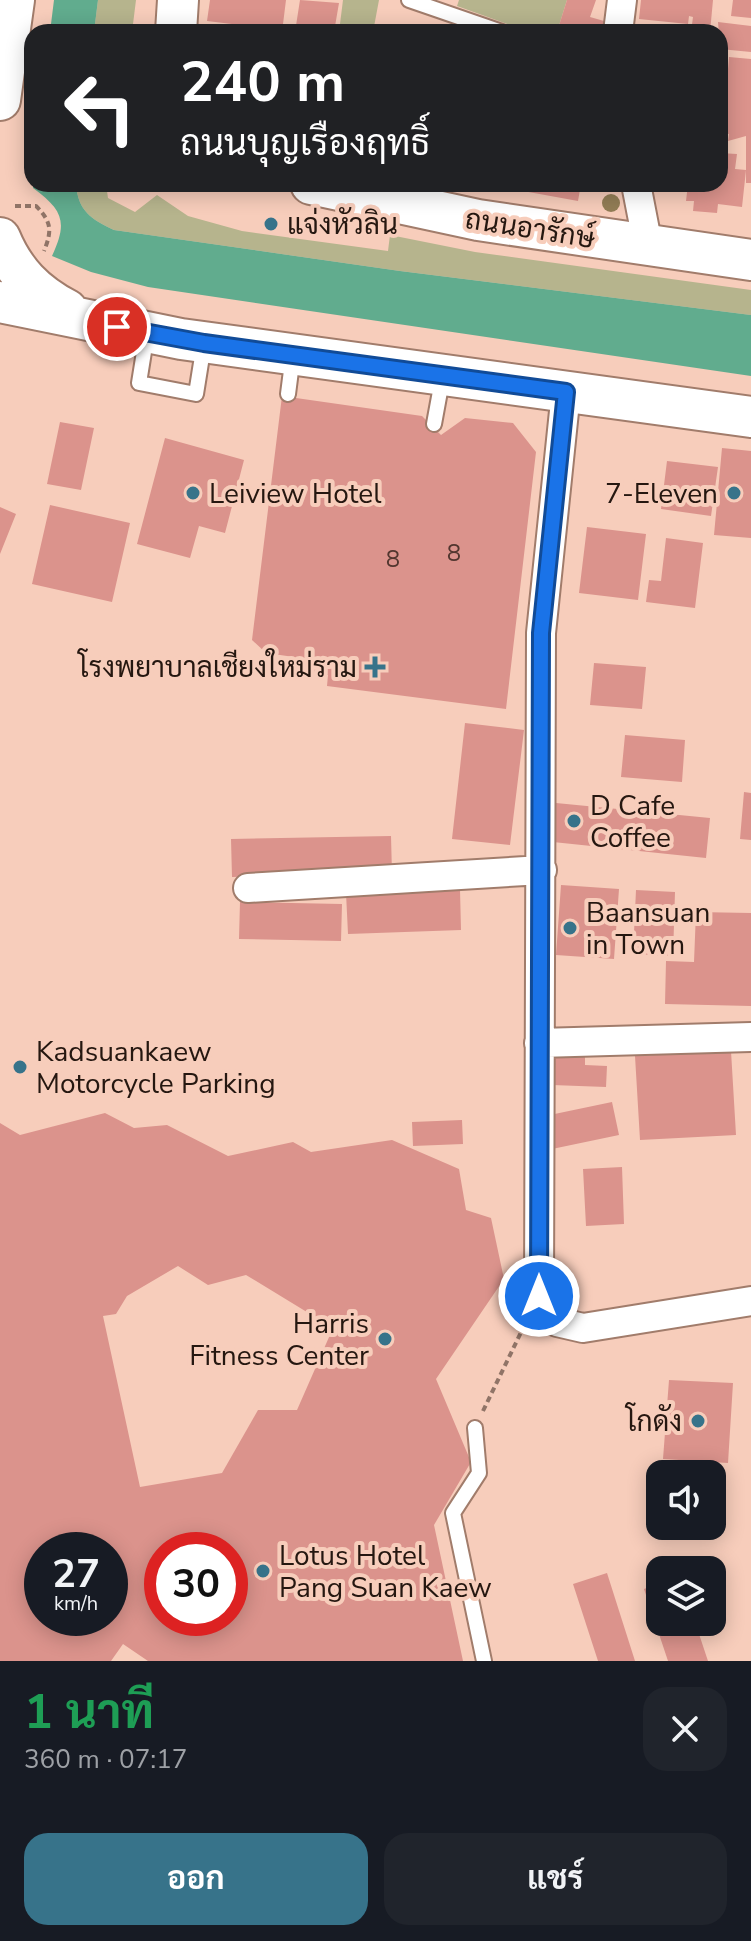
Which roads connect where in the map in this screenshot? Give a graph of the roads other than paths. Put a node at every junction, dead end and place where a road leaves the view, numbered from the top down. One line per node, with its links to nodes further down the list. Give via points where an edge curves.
1 (14, 0): 6 (main road)
2 (409, 0): 4 (lane)
3 (622, 0): 5 (street)
4 (479, 24)
5 (619, 24)
6 (0, 100)
7 (348, 192): 10 (main road, ถนนอารักษ์, via 478,220)
8 (638, 192): 10 (street)
9 (8, 222): 13 (main road, via 23,278 42,297)
10 (648, 246): 11 (main road, ถนนอารักษ์)
11 (751, 260)
12 (0, 302): 13 (main road)
13 (88, 321): 14 (main road, via 11,323); 15 (main road)
14 (0, 328)
15 (293, 355): 16 (main road); 18 (lane)
16 (443, 375): 17 (main road); 20 (lane)
17 (566, 392): 19 (main road); 21 (street, via 541,633)
18 (288, 394)
19 (751, 417)
20 (434, 424)
21 (542, 870): 22 (street); 24 (street)
22 (248, 888)
23 (751, 1037): 24 (street)
24 (539, 1043): 25 (street, via 539,1296 557,1322 583,1328)
25 (751, 1301)
26 (475, 1428): 27 (lane, via 479,1473 453,1513)
27 (484, 1661)

